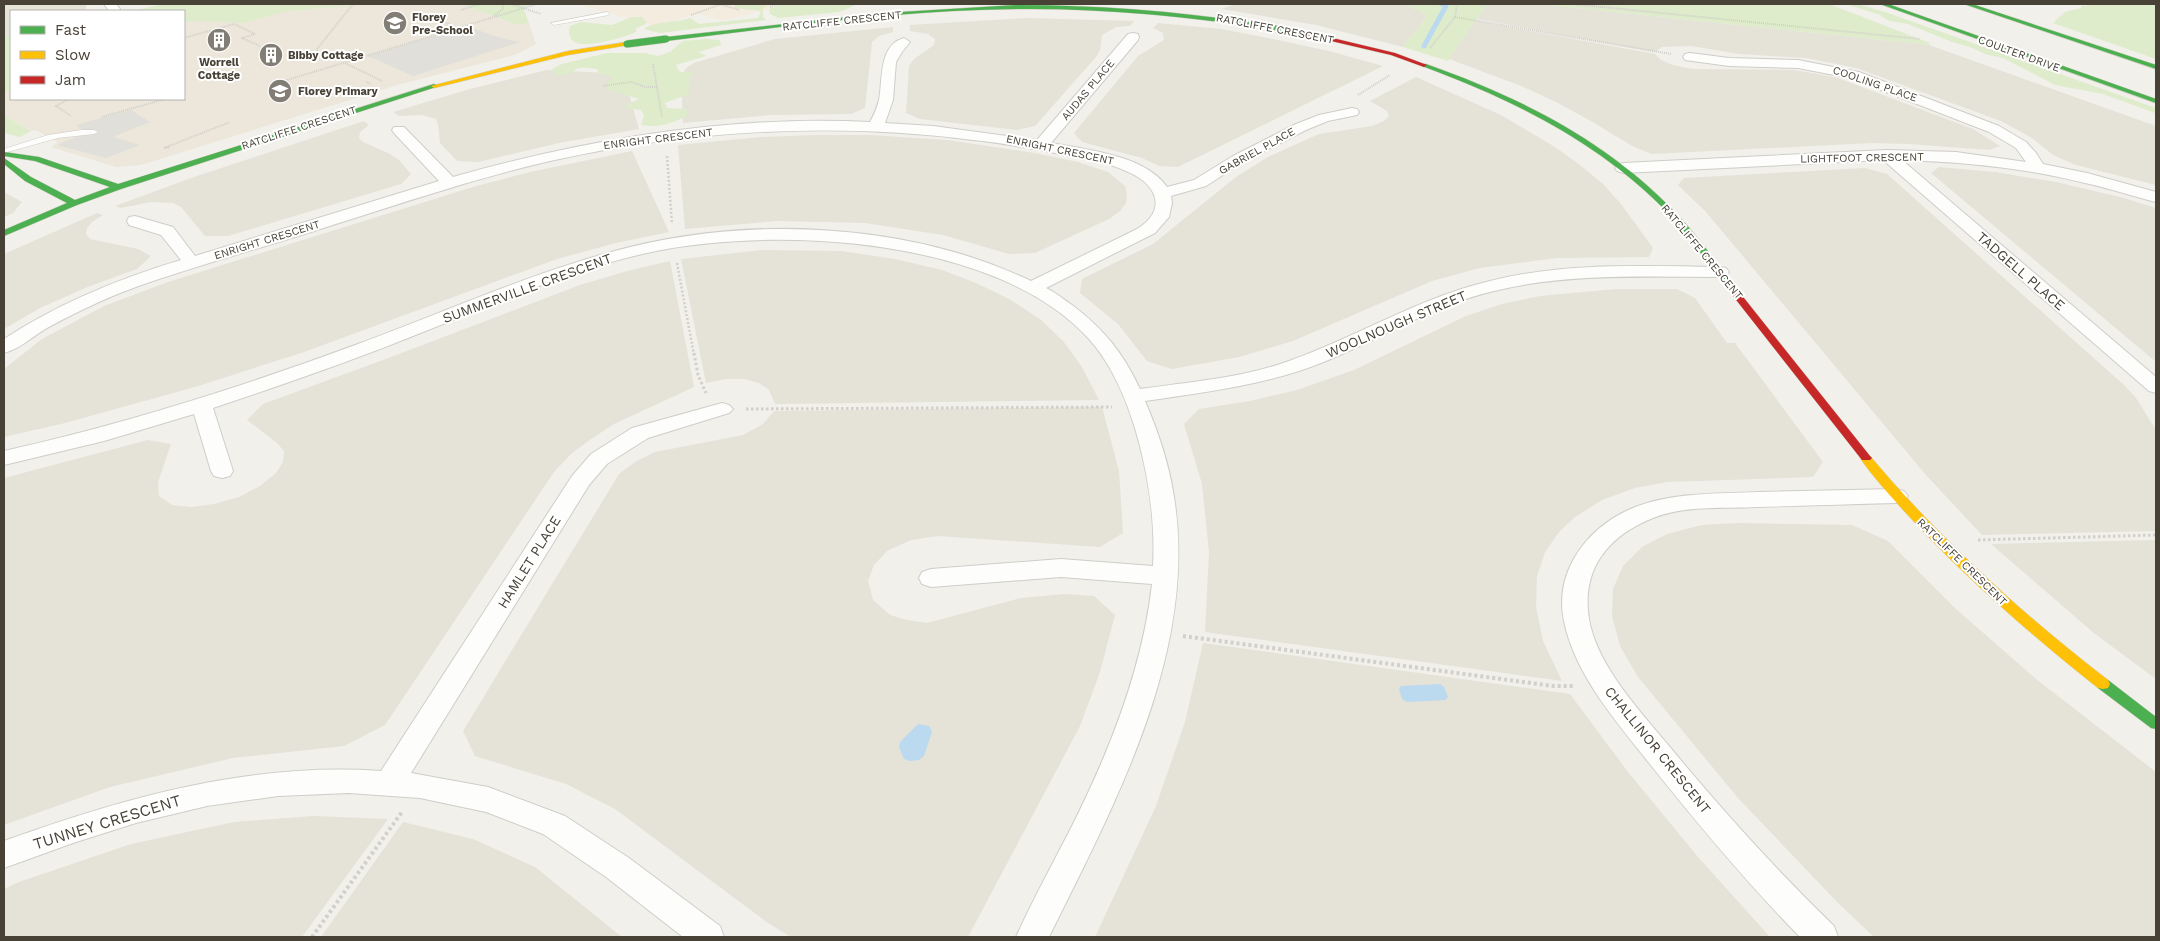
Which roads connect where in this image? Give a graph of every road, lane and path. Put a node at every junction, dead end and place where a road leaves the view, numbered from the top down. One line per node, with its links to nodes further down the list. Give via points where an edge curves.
1 (353, 4): 29 (path, via 317,49)
2 (480, 4): 14 (path)
3 (503, 4): 20 (path, via 503,9)
4 (511, 4): 12 (path)
5 (537, 4): 12 (path)
6 (721, 4): 17 (path)
7 (893, 4): 16 (street)
8 (1457, 4): 18 (path)
9 (1572, 4): 25 (path)
10 (1882, 4): 42 (street, COULTER DRIVE)
11 (1968, 4): 33 (street)
12 (523, 8): 20 (path)
13 (911, 9): 16 (street, RATCLIFFE CRESCENT); 54 (street, RATCLIFFE CRESCENT, via 1098,8 1213,17 1274,26 1381,52 1464,80 1529,108)
14 (461, 10)
15 (607, 14): 21 (lane)
16 (898, 15): 57 (street, RATCLIFFE CRESCENT, bridge, via 666,39 568,53 447,82)
17 (687, 16)
18 (1455, 17): 28 (path); 30 (path)
19 (433, 18): 22 (path)
20 (492, 18): 22 (path)
21 (554, 23)
22 (459, 28): 31 (path)
23 (1133, 37): 50 (street, AUDAS PLACE)
24 (185, 38): 27 (path, via 234,24 255,34 242,38)
25 (1927, 41)
26 (904, 42): 46 (street, via 893,51 889,62 886,99)
27 (260, 46)
28 (1428, 51)
29 (318, 53)
30 (1690, 57): 55 (street, COOLING PLACE, via 1798,64 1854,75 1994,129 2021,145)
31 (344, 63): 34 (path); 36 (path)
32 (653, 63): 39 (path)
33 (2156, 67)
34 (377, 78): 35 (path); 37 (path)
35 (368, 81)
36 (274, 84)
37 (388, 84)
38 (603, 86): 39 (path, via 631,82)
39 (657, 87): 49 (path)
40 (66, 100): 45 (path, via 56,106)
41 (161, 100): 44 (path)
42 (2156, 101)
43 (1352, 112): 58 (street, GABRIEL PLACE, via 1301,127 1200,183)
44 (100, 117)
45 (75, 118)
46 (876, 126): 49 (street, ENRIGHT CRESCENT, via 768,127); 50 (street, ENRIGHT CRESCENT, via 959,132)
47 (398, 130): 56 (street)
48 (94, 132): 51 (lane, via 53,135)
49 (665, 137): 56 (street, ENRIGHT CRESCENT, via 565,154); 63 (path)
50 (1042, 144): 58 (street, ENRIGHT CRESCENT, via 1132,167 1154,181)
51 (4, 153): 57 (street, via 36,159)
52 (1887, 155): 54 (street, LIGHTFOOT CRESCENT); 55 (street, LIGHTFOOT CRESCENT, via 1956,158); 69 (street, TADGELL PLACE)
53 (4, 160): 60 (street, via 39,185)
54 (1623, 168): 65 (street, RATCLIFFE CRESCENT, via 1673,214)
55 (2037, 168): 59 (street, LIGHTFOOT CRESCENT)
56 (450, 183): 64 (street, ENRIGHT CRESCENT)
57 (118, 187): 60 (street, RATCLIFFE CRESCENT)
58 (1162, 193): 66 (street, via 1162,214 1143,234)
59 (2156, 197)
60 (74, 202): 62 (street, RATCLIFFE CRESCENT)
61 (135, 221): 64 (street, via 167,230)
62 (4, 232)
63 (673, 243): 66 (street, SUMMERVILLE CRESCENT, via 770,234 878,242 958,259); 68 (path); 71 (street, SUMMERVILLE CRESCENT, via 583,265 357,351)
64 (192, 263): 67 (street, ENRIGHT CRESCENT, via 70,307)
65 (1720, 272): 70 (street, WOOLNOUGH STREET, via 1563,274 1496,284 1445,300 1293,367); 75 (street, RATCLIFFE CRESCENT)
66 (1033, 287): 70 (street, SUMMERVILLE CRESCENT, via 1084,322 1097,336 1120,366)
67 (4, 347)
68 (698, 375)
69 (2156, 387)
70 (1136, 401): 72 (path); 78 (street, SUMMERVILLE CRESCENT, via 1160,479 1165,525)
71 (202, 404): 73 (street, SUMMERVILLE CRESCENT); 74 (street)
72 (722, 409): 83 (street, HAMLET PLACE, via 640,433 599,459 580,482)
73 (4, 458)
74 (222, 471)
75 (1896, 496): 77 (street, RATCLIFFE CRESCENT); 81 (street, CHALLINOR CRESCENT, via 1665,506 1611,528 1588,552 1581,566 1575,600 1583,641)
76 (2156, 535): 77 (path)
77 (1939, 541): 82 (street, RATCLIFFE CRESCENT, via 1998,599 2096,680)
78 (1165, 576): 79 (street, via 1061,568); 80 (street, SUMMERVILLE CRESCENT)
79 (931, 578)
80 (1157, 632): 81 (path, via 1554,686); 88 (street, SUMMERVILLE CRESCENT, via 1145,688 1114,770)
81 (1604, 684): 89 (street, CHALLINOR CRESCENT, via 1692,797)
82 (2156, 724)
83 (390, 781): 84 (street, TUNNEY CRESCENT); 85 (street, TUNNEY CRESCENT, via 294,782 195,796 143,808)
84 (421, 785): 86 (path); 87 (street, TUNNEY CRESCENT, via 492,800 555,826 613,863)
85 (4, 855)
86 (312, 937)
87 (708, 937)
88 (1032, 937)
89 (1822, 937)

